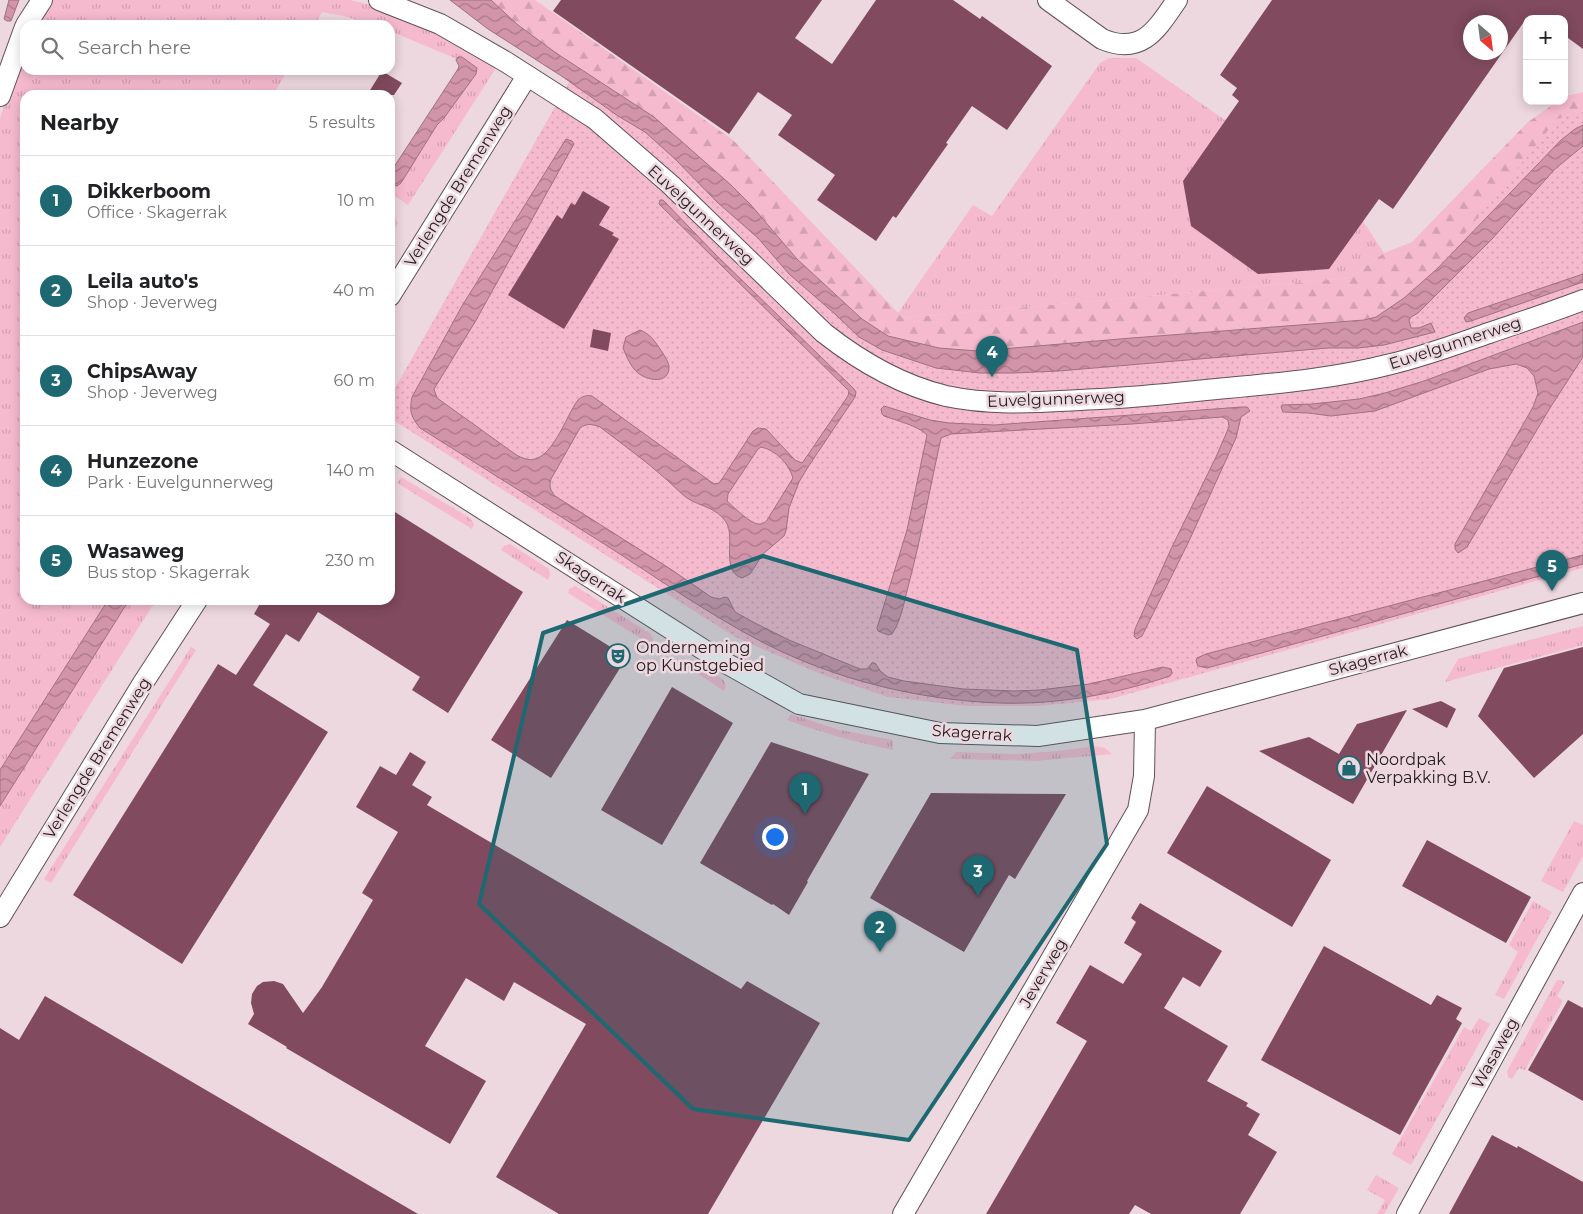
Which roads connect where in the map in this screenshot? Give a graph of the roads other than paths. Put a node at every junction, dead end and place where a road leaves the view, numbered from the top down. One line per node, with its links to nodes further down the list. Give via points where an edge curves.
1 (42, 0): 5 (street)
2 (380, 0): 7 (street, Euvelgunnerweg, via 440,24)
3 (1048, 0): 4 (street, via 1102,39 1122,44 1134,43 1154,32)
4 (1177, 0)
5 (30, 20)
6 (20, 42): 8 (street)
7 (526, 76): 9 (street, Verlengde Bremenweg); 10 (street, Euvelgunnerweg, via 595,119 671,185 824,333 847,351 898,380 945,396 994,403 1028,402 1131,397 1310,380 1428,355)
8 (0, 96)
9 (395, 288)
10 (1583, 300)
11 (395, 453): 14 (street, Skagerrak, via 715,657 799,704 940,733 1038,736)
12 (1583, 603): 14 (street, Skagerrak)
13 (193, 605): 16 (street, Verlengde Bremenweg)
14 (1145, 720): 17 (street, Jeverweg, via 1144,776 1138,810)
15 (1583, 893): 18 (street, Wasaweg)
16 (0, 917)
17 (903, 1214)
18 (1407, 1214)

